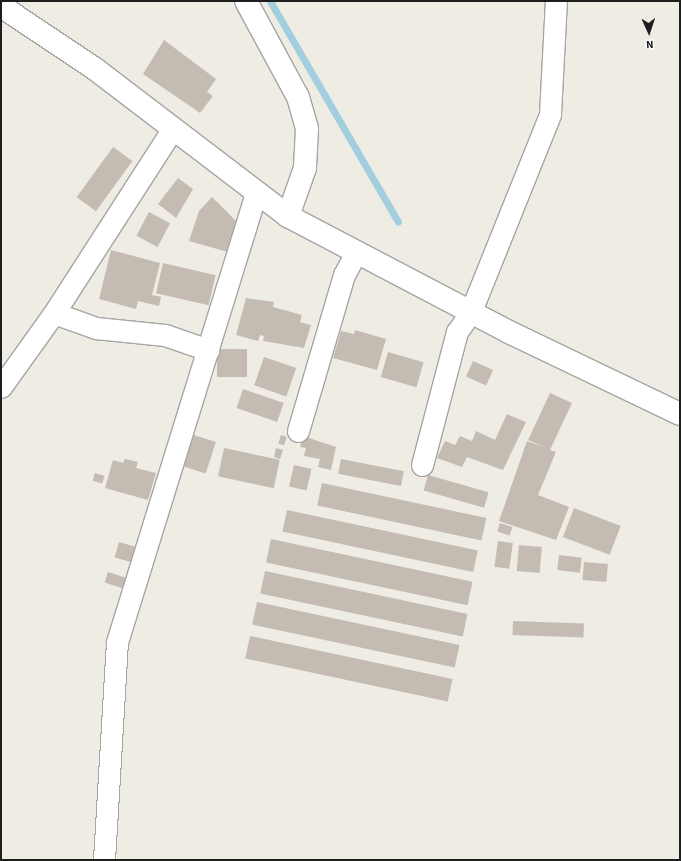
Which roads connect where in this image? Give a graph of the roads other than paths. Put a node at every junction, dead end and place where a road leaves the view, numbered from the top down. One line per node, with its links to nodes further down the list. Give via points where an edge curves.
1 (246, 1): 6 (street, via 298,97 307,129 305,168)
2 (556, 1): 8 (street, via 550,114)
3 (1, 6): 4 (street, via 83,61)
4 (172, 130): 5 (street); 9 (street)
5 (256, 193): 6 (street); 10 (street)
6 (288, 216): 7 (street)
7 (356, 252): 8 (street); 13 (street, via 344,275)
8 (471, 311): 12 (street); 14 (street, via 457,332)
9 (54, 313): 10 (street, via 115,332 165,335); 11 (street)
10 (208, 350): 15 (street, via 117,642)
11 (1, 387)
12 (680, 414)
13 (298, 430)
14 (422, 465)
15 (104, 860)

